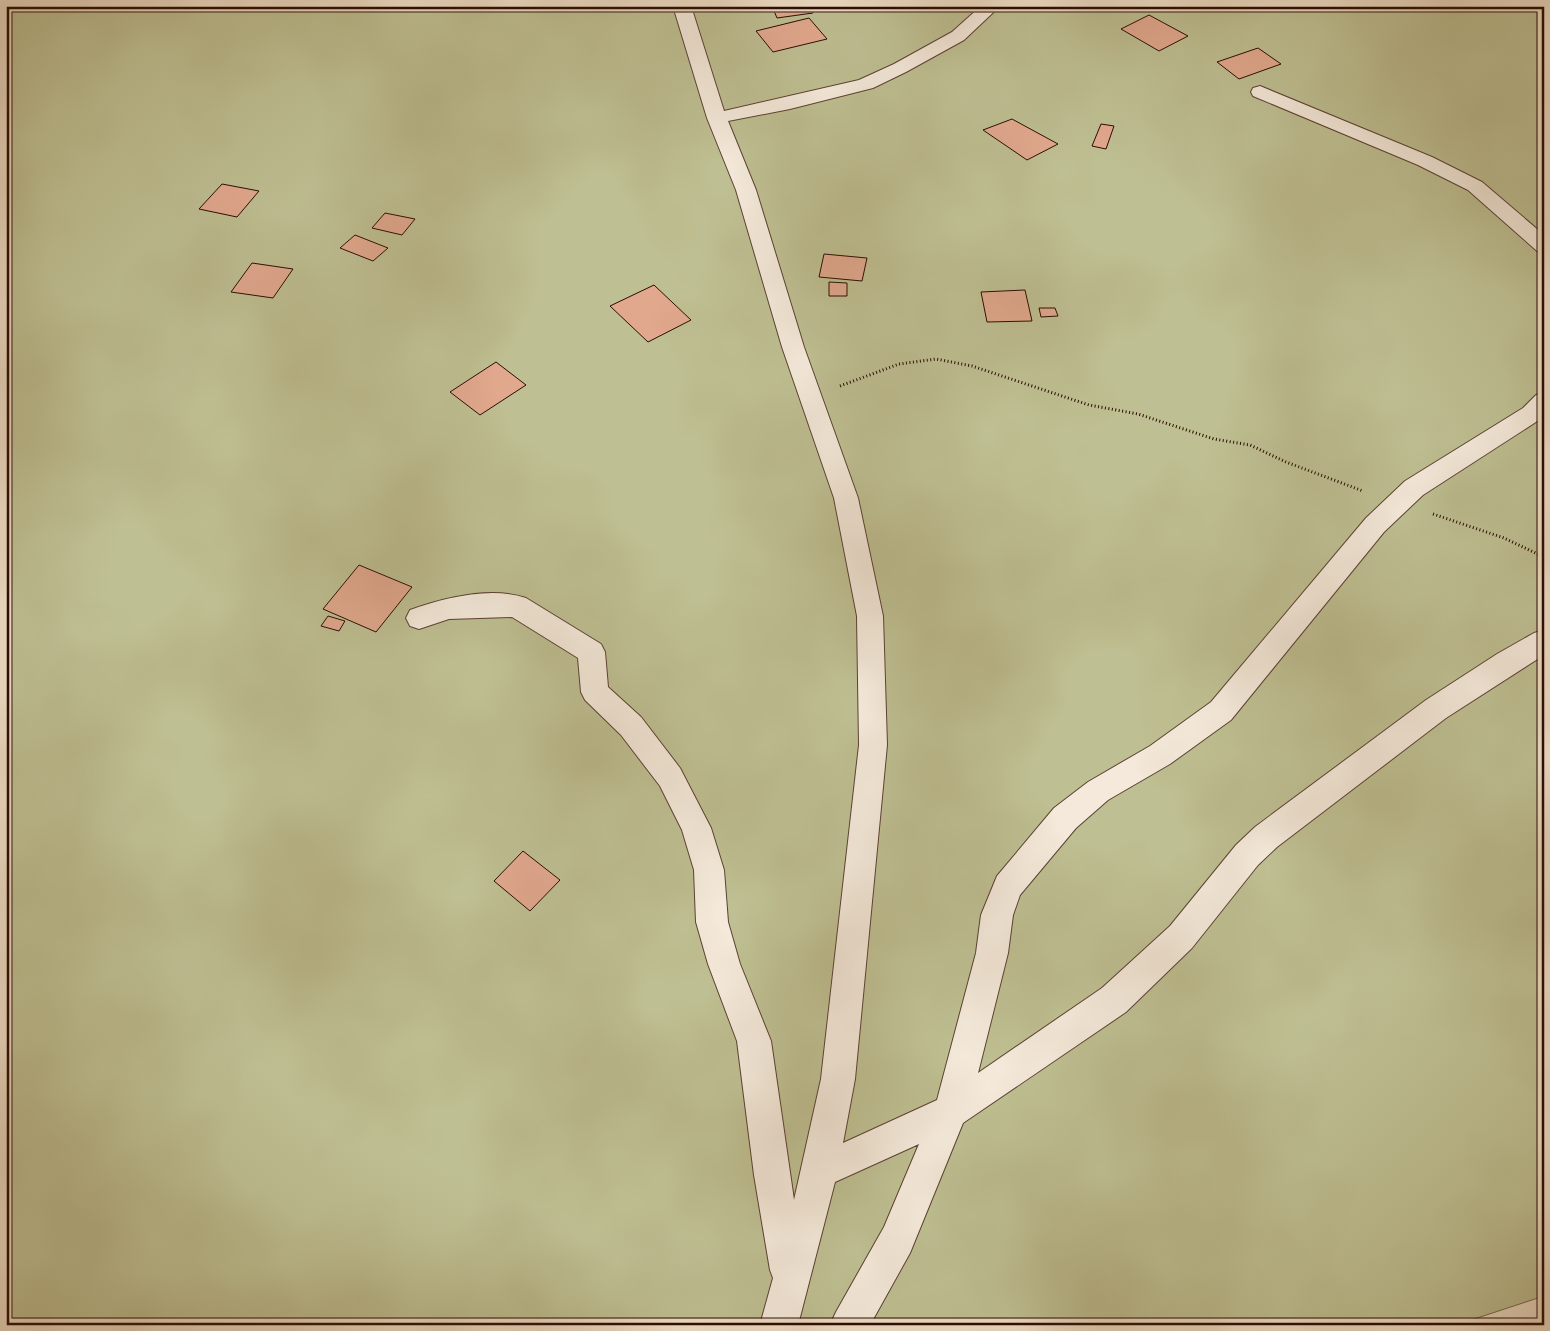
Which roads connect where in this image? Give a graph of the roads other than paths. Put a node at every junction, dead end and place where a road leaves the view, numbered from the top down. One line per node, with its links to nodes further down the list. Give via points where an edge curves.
1 (682, 6): 4 (street)
2 (992, 6): 4 (street, via 958,36 866,84)
3 (1260, 92): 5 (street, via 1425,161 1475,186)
4 (716, 118): 10 (street, via 746,190 793,347 846,498 870,616 873,745 838,1079)
5 (1544, 246)
6 (1544, 401): 9 (street, via 1531,414 1398,501 1221,711 1160,754 1098,791 1064,818 1008,886 997,915 992,953)
7 (419, 618): 11 (street, via 449,608 516,606 591,652 595,692 631,726 670,777 696,828 709,870 712,922 724,964 754,1041)
8 (1544, 641): 9 (street, via 1410,726 1266,837 1247,855 1181,937 1114,1000)
9 (951, 1111): 10 (street); 13 (street, via 897,1240)
10 (820, 1170): 11 (street)
11 (790, 1279): 12 (street)
12 (779, 1325)
13 (849, 1325)

